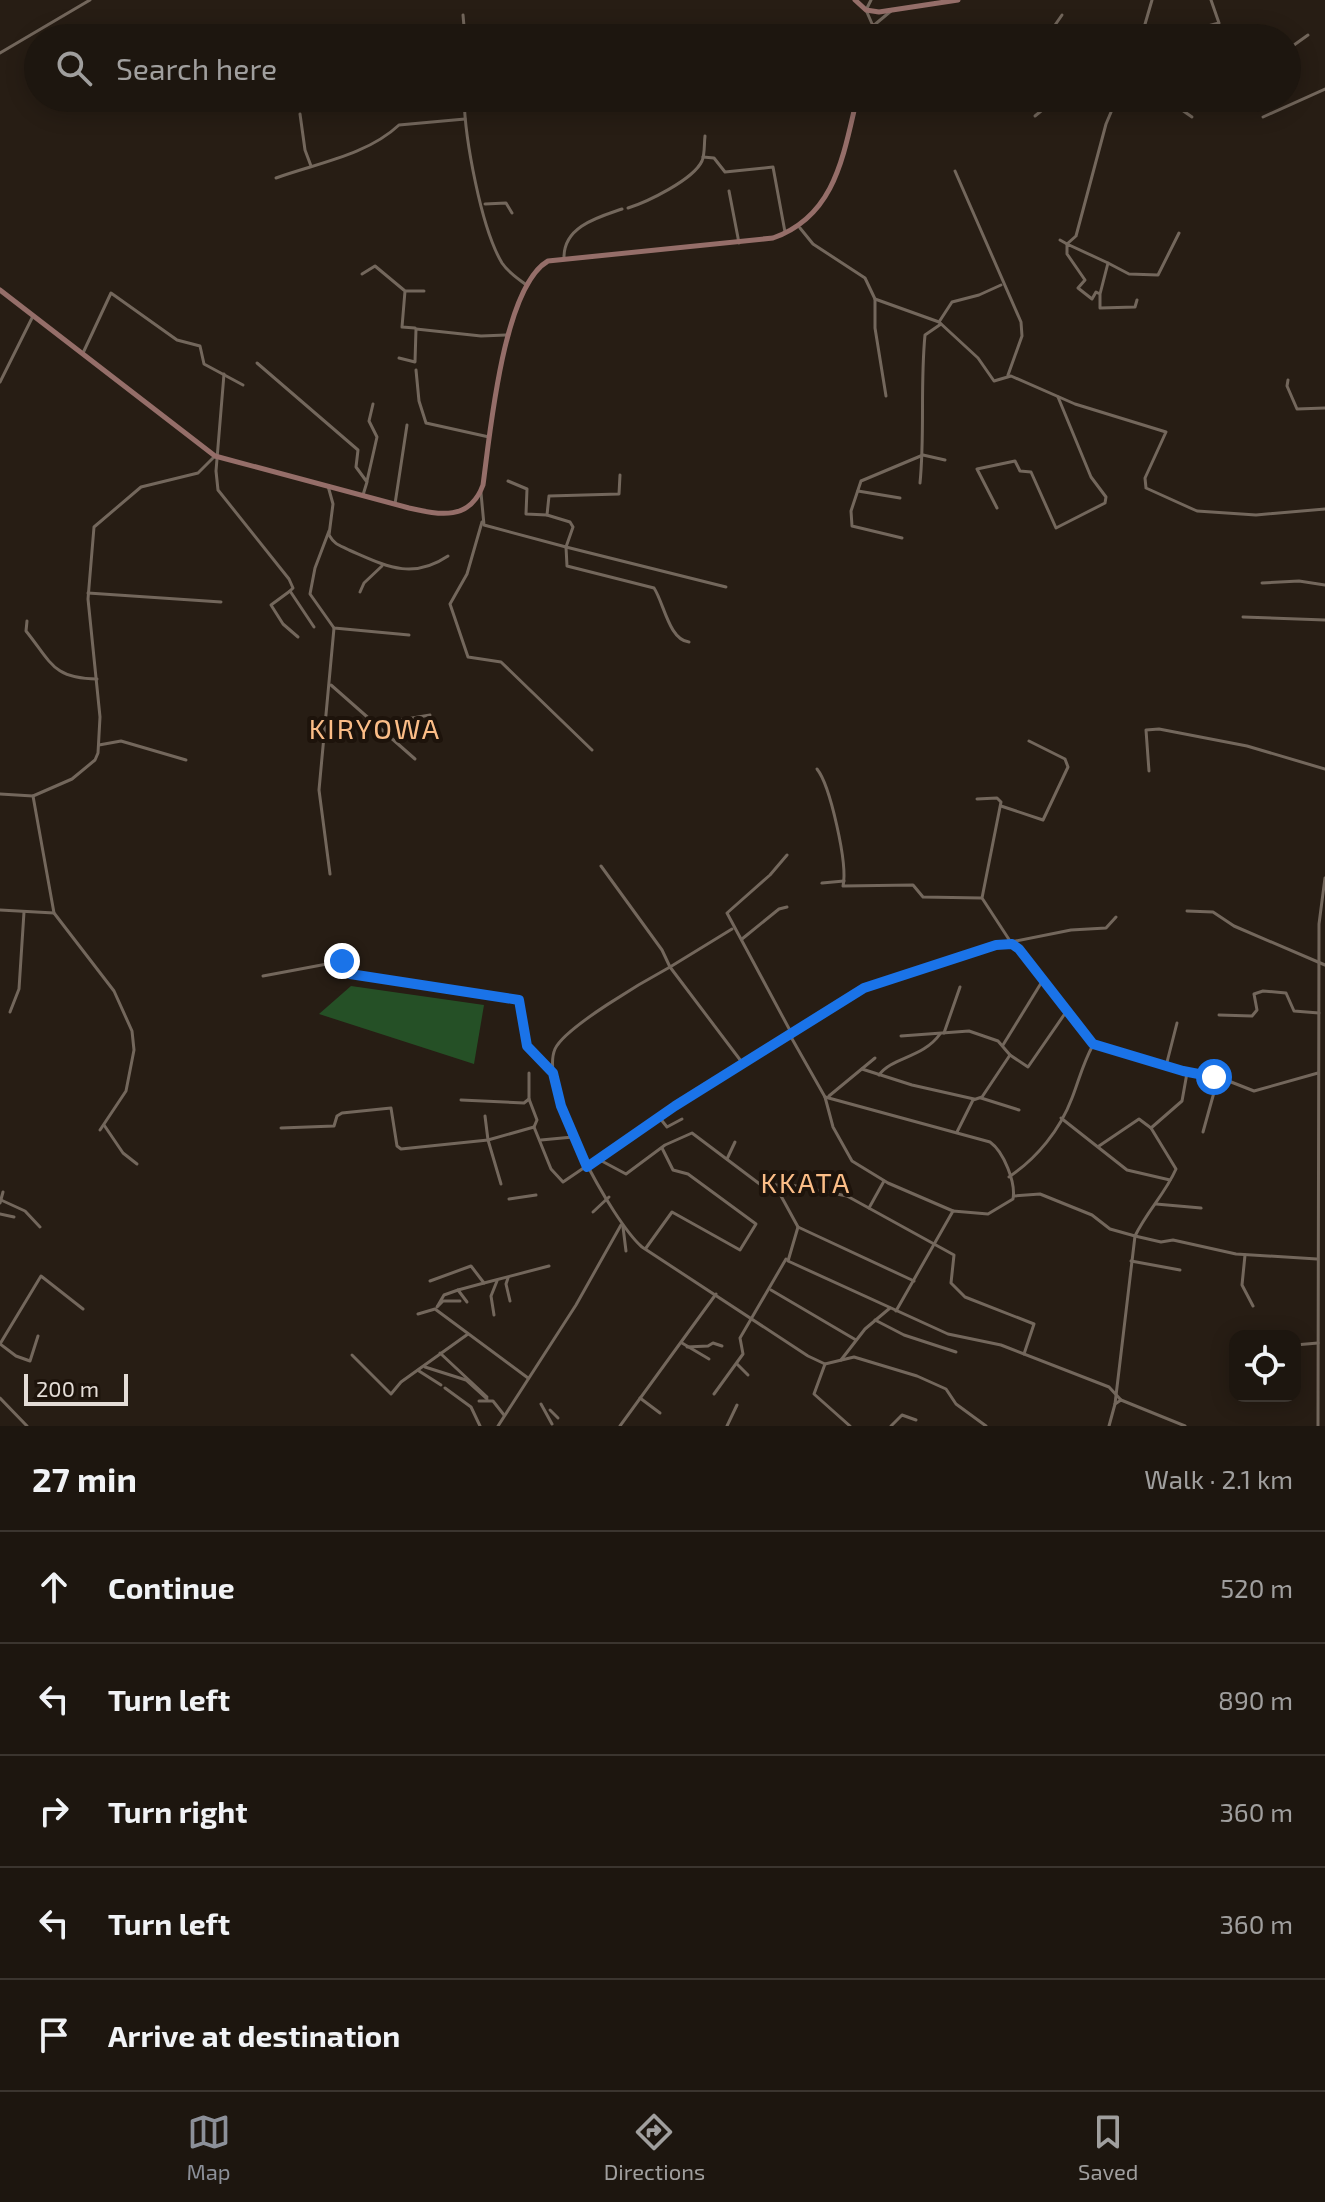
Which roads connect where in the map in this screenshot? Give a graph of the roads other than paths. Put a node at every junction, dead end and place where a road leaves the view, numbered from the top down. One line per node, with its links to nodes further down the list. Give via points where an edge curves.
1 (90, 0): 11 (street)
2 (855, 0): 7 (street)
3 (871, 0): 7 (street)
4 (958, 0): 8 (street)
5 (1152, 0): 16 (street)
6 (1211, 0): 17 (street)
7 (866, 10): 8 (street); 13 (street)
8 (891, 11): 14 (street)
9 (463, 15): 12 (street)
10 (1062, 15): 15 (street)
11 (49, 24)
12 (464, 24)
13 (872, 24)
14 (875, 24)
15 (1056, 24)
16 (1145, 24)
17 (1215, 24)
18 (1308, 35): 20 (street)
19 (24, 39): 21 (street)
20 (1301, 40)
21 (0, 53)
22 (1325, 89): 23 (street)
23 (1301, 100)
24 (465, 112): 34 (street)
25 (853, 112): 43 (street, via 827,197)
26 (1040, 112): 31 (street)
27 (1112, 112): 48 (street, via 1085,213)
28 (1185, 112): 32 (street)
29 (1274, 112): 33 (street)
30 (300, 114): 37 (street)
31 (1035, 116)
32 (1192, 117)
33 (1263, 117)
34 (465, 119): 37 (street, via 399,125 365,148); 52 (street, via 497,251 504,266)
35 (705, 136): 36 (street)
36 (703, 157): 45 (street, via 714,158 725,172 773,167); 49 (street, via 686,178 648,202 585,222 570,239)
37 (311, 166): 39 (street)
38 (955, 171): 53 (street)
39 (276, 178)
40 (729, 191): 47 (street)
41 (485, 204): 42 (street, via 506,203)
42 (512, 213)
43 (800, 228): 45 (street); 56 (street, via 813,244 865,278)
44 (1179, 233): 50 (street, via 1158,275 1129,274)
45 (785, 234): 47 (street)
46 (1060, 240): 48 (street)
47 (739, 243): 52 (street, via 548,261)
48 (1067, 244): 50 (street); 55 (street, via 1067,254 1085,280 1078,288 1092,299)
49 (564, 257)
50 (1108, 263): 55 (street)
51 (362, 274): 60 (street, via 375,266 405,291 402,327)
52 (525, 284): 76 (street, via 501,365)
53 (1002, 284): 59 (street, via 952,302); 67 (street, via 1021,322 1022,336)
54 (0, 290): 58 (street)
55 (1100, 294): 57 (street, via 1100,308 1129,309)
56 (875, 299): 59 (street); 71 (street)
57 (1137, 300)
58 (33, 316): 62 (street); 69 (street)
59 (940, 323): 67 (street, via 994,381); 77 (street, via 925,335 920,391)
60 (415, 328)
61 (506, 335): 63 (street, via 416,329 415,362)
62 (83, 353): 66 (street, via 111,293 177,340 200,346 204,364); 78 (street)
63 (399, 358)
64 (257, 363): 82 (street, via 358,450 356,467)
65 (416, 370): 76 (street, via 426,423)
66 (224, 374): 70 (street); 78 (street)
67 (1008, 375): 72 (street)
68 (1288, 380): 74 (street, via 1297,409)
69 (0, 382)
70 (243, 385)
71 (886, 396)
72 (1058, 397): 90 (street, via 1105,503 1056,528 1031,472 1020,471 1015,461 977,469); 91 (street, via 1166,432 1145,478 1146,488 1197,511 1256,515)
73 (373, 404): 82 (street, via 369,421 377,437)
74 (1325, 408)
75 (407, 425): 89 (street)
76 (489, 437): 85 (street)
77 (923, 455): 79 (street); 83 (street); 86 (street, via 866,477)
78 (217, 457): 84 (street); 102 (street, via 216,484 222,498 289,579); 104 (street, via 198,473 141,487 103,516 91,534)
79 (945, 460)
80 (620, 475): 92 (street, via 619,494 549,496)
81 (508, 481): 92 (street, via 527,489 526,514)
82 (367, 482): 87 (street)
83 (920, 483)
84 (328, 486): 87 (street); 94 (street, via 333,504)
85 (481, 489): 89 (street, via 474,503 459,513); 93 (street)
86 (858, 491): 88 (street); 95 (street, via 852,526)
87 (363, 495): 89 (street)
88 (900, 498)
89 (395, 505)
90 (997, 508)
91 (1325, 509)
92 (547, 515): 96 (street, via 572,524)
93 (482, 522): 96 (street); 120 (street, via 467,574 450,604 468,657 501,662)
94 (329, 531): 98 (street, via 336,545); 110 (street, via 310,594)
95 (902, 538)
96 (566, 547): 101 (street); 113 (street, via 567,566 654,588 672,630)
97 (448, 556): 98 (street, via 425,566)
98 (382, 566): 103 (street)
99 (1262, 583): 100 (street)
100 (1325, 585)
101 (726, 587)
102 (290, 591): 109 (street); 112 (street, via 271,605)
103 (360, 592)
104 (88, 593): 105 (street); 114 (street)
105 (221, 602)
106 (1243, 617): 107 (street)
107 (1325, 620)
108 (27, 621): 114 (street, via 26,631 52,666 69,677)
109 (314, 627)
110 (334, 628): 111 (street); 115 (street)
111 (409, 635)
112 (298, 637)
113 (689, 642)
114 (97, 679): 119 (street)
115 (331, 685): 117 (street); 132 (street, via 319,790)
116 (430, 715): 117 (street)
117 (377, 724): 121 (street)
118 (1029, 741): 129 (street, via 1065,759 1068,767 1043,820)
119 (99, 745): 122 (street, via 121,741); 127 (street, via 90,765 72,779)
120 (592, 750)
121 (415, 759)
122 (186, 760)
123 (817, 769): 134 (street, via 826,780)
124 (1325, 769): 125 (street, via 1247,746 1159,729 1146,730)
125 (1149, 771)
126 (0, 794): 127 (street)
127 (33, 796): 141 (street)
128 (977, 799): 129 (street, via 999,799)
129 (1001, 806): 136 (street)
130 (787, 855): 143 (street, via 729,908)
131 (601, 866): 147 (street)
132 (330, 874)
133 (1325, 878): 146 (street)
134 (844, 881): 135 (street); 136 (street, via 843,886 913,885 923,897)
135 (822, 883)
136 (982, 898): 145 (street)
137 (787, 907): 144 (street)
138 (0, 910): 140 (street)
139 (1187, 911): 146 (street, via 1213,912)
140 (24, 912): 141 (street); 151 (street, via 19,989)
141 (54, 913): 197 (street, via 114,991 132,1031 126,1091 102,1128)
142 (1116, 917): 145 (street, via 1106,928)
143 (733, 928): 144 (street); 147 (street)
144 (741, 940): 157 (street)
145 (1012, 944): 149 (street); 157 (street, via 868,987)
146 (1322, 965): 153 (street)
147 (670, 967): 163 (street); 167 (street, via 559,1043)
148 (263, 976): 167 (street, via 343,961 350,974 519,1000 527,1046)
149 (1043, 979): 152 (street); 160 (street)
150 (960, 987): 156 (street, via 952,1020)
151 (10, 1012)
152 (1066, 1012): 159 (street); 161 (street, via 1028,1067)
153 (1319, 1013): 154 (street, via 1294,1011 1284,992 1263,991 1254,994 1257,1010 1252,1016); 169 (street)
154 (1219, 1015)
155 (1177, 1023): 164 (street)
156 (942, 1034): 158 (street); 160 (street, via 978,1032); 170 (street)
157 (792, 1036): 163 (street); 172 (street)
158 (901, 1036)
159 (1093, 1044): 164 (street); 182 (street)
160 (1003, 1045): 161 (street)
161 (1010, 1055): 173 (street)
162 (875, 1058): 165 (street)
163 (744, 1065): 181 (street)
164 (1166, 1066): 168 (street)
165 (862, 1069): 170 (street); 172 (street)
166 (529, 1073): 174 (street)
167 (553, 1073): 189 (street)
168 (1187, 1073): 171 (street); 186 (street, via 1182,1101)
169 (1318, 1073): 171 (street, via 1261,1091); 178 (street)
170 (879, 1075): 175 (street)
171 (1218, 1078): 188 (street)
172 (827, 1096): 187 (street); 201 (street, via 833,1127 847,1155)
173 (980, 1098): 175 (street); 177 (street)
174 (529, 1099): 176 (street); 184 (street, via 537,1120)
175 (974, 1099): 187 (street)
176 (461, 1100)
177 (1019, 1110)
178 (1318, 1113): 179 (street); 209 (street)
179 (1325, 1113)
180 (485, 1116): 190 (street)
181 (659, 1117): 183 (street, via 667,1127); 195 (street)
182 (1061, 1118): 193 (street); 199 (street, via 1035,1158)
183 (682, 1119)
184 (534, 1127): 190 (street); 191 (street)
185 (281, 1128): 190 (street, via 334,1126 342,1113 391,1108 401,1149)
186 (1151, 1128): 193 (street, via 1139,1119); 200 (street, via 1175,1163)
187 (957, 1132): 199 (street, via 994,1144)
188 (1203, 1132)
189 (574, 1136): 191 (street); 198 (street)
190 (488, 1140): 202 (street)
191 (541, 1140): 198 (street, via 559,1181)
192 (735, 1142): 196 (street)
193 (1098, 1146): 200 (street, via 1127,1170)
194 (662, 1148): 195 (street, via 626,1174); 196 (street, via 692,1133); 225 (street, via 673,1170 688,1174 756,1224 740,1250 672,1212)
195 (598, 1159): 198 (street)
196 (727, 1159): 203 (street, via 761,1185)
197 (137, 1164)
198 (587, 1167): 207 (street)
199 (1009, 1177): 205 (street)
200 (1172, 1180): 211 (street)
201 (884, 1181): 212 (street); 214 (street)
202 (501, 1184)
203 (775, 1185): 212 (street, via 839,1194); 220 (street)
204 (536, 1195): 208 (street)
205 (1014, 1196): 214 (street, via 988,1214); 221 (street, via 1040,1194)
206 (1, 1197): 219 (street)
207 (609, 1197): 215 (street); 218 (street)
208 (509, 1199)
209 (1318, 1200): 210 (street); 222 (street)
210 (1325, 1201)
211 (1156, 1204): 213 (street); 221 (street)
212 (869, 1208): 224 (street)
213 (1201, 1208)
214 (953, 1211): 224 (street)
215 (593, 1212)
216 (0, 1214): 217 (street)
217 (14, 1217)
218 (622, 1226): 225 (street); 226 (street); 274 (street)
219 (40, 1227)
220 (798, 1227): 228 (street); 238 (street)
221 (1135, 1236): 227 (street); 230 (street)
222 (1317, 1238): 223 (street); 229 (street)
223 (1325, 1238)
224 (934, 1247): 238 (street); 265 (street, via 955,1257 951,1283 958,1292 1034,1324)
225 (645, 1249): 242 (street)
226 (626, 1251)
227 (1245, 1255): 229 (street); 246 (street, via 1242,1285)
228 (786, 1259): 241 (street); 248 (street)
229 (1317, 1259): 233 (street)
230 (1131, 1261): 234 (street); 277 (street)
231 (549, 1266): 235 (street)
232 (1325, 1267): 233 (street)
233 (1318, 1268): 259 (street)
234 (1180, 1270)
235 (508, 1278): 236 (street); 244 (street)
236 (497, 1280): 239 (street); 252 (street, via 491,1296)
237 (430, 1281): 239 (street, via 471,1266)
238 (915, 1281): 250 (street)
239 (484, 1283): 240 (street)
240 (458, 1290): 245 (street); 247 (street, via 444,1295)
241 (771, 1290): 253 (street); 257 (street)
242 (716, 1294): 253 (street); 258 (street)
243 (460, 1301): 247 (street, via 443,1301)
244 (510, 1301)
245 (467, 1302)
246 (1253, 1306)
247 (436, 1308): 251 (street); 255 (street)
248 (890, 1308): 250 (street); 254 (street)
249 (83, 1309): 256 (street, via 41,1276 0,1344 30,1361)
250 (896, 1311): 265 (street, via 948,1334)
251 (418, 1314)
252 (494, 1315)
253 (754, 1320): 269 (street, via 739,1342 744,1349); 270 (street)
254 (875, 1320): 257 (street); 263 (street)
255 (468, 1334): 264 (street); 274 (street)
256 (38, 1336)
257 (856, 1340): 268 (street)
258 (682, 1343): 262 (street); 280 (street)
259 (1318, 1343): 260 (street); 276 (street)
260 (1301, 1344)
261 (722, 1346): 262 (street)
262 (687, 1347): 267 (street)
263 (956, 1352)
264 (440, 1353): 271 (street); 281 (street)
265 (1024, 1354): 277 (street)
266 (352, 1355): 272 (street, via 391,1394)
267 (709, 1359)
268 (841, 1360): 270 (street); 300 (street, via 859,1358 940,1385)
269 (737, 1364): 273 (street); 278 (street)
270 (825, 1364): 298 (street, via 813,1391)
271 (423, 1366): 272 (street); 281 (street, via 466,1380)
272 (419, 1371): 294 (street, via 471,1407)
273 (748, 1375)
274 (528, 1378): 289 (street)
275 (1325, 1381): 276 (street)
276 (1318, 1382): 303 (street)
277 (1115, 1393): 282 (street); 285 (street)
278 (714, 1394)
279 (0, 1398): 293 (street)
280 (640, 1398): 288 (street); 296 (street)
281 (488, 1399): 283 (street); 289 (street)
282 (1121, 1400): 285 (street); 302 (street)
283 (479, 1401)
284 (541, 1404): 292 (street)
285 (1115, 1404): 301 (street)
286 (737, 1405): 297 (street)
287 (550, 1410): 290 (street)
288 (660, 1413)
289 (504, 1415): 295 (street)
290 (558, 1418)
291 (916, 1420): 299 (street, via 902,1415)
292 (552, 1424)
293 (27, 1426)
294 (480, 1426)
295 (498, 1426)
296 (620, 1426)
297 (727, 1426)
298 (850, 1426)
299 (891, 1426)
300 (986, 1426)
301 (1109, 1426)
302 (1185, 1426)
303 (1318, 1426)

